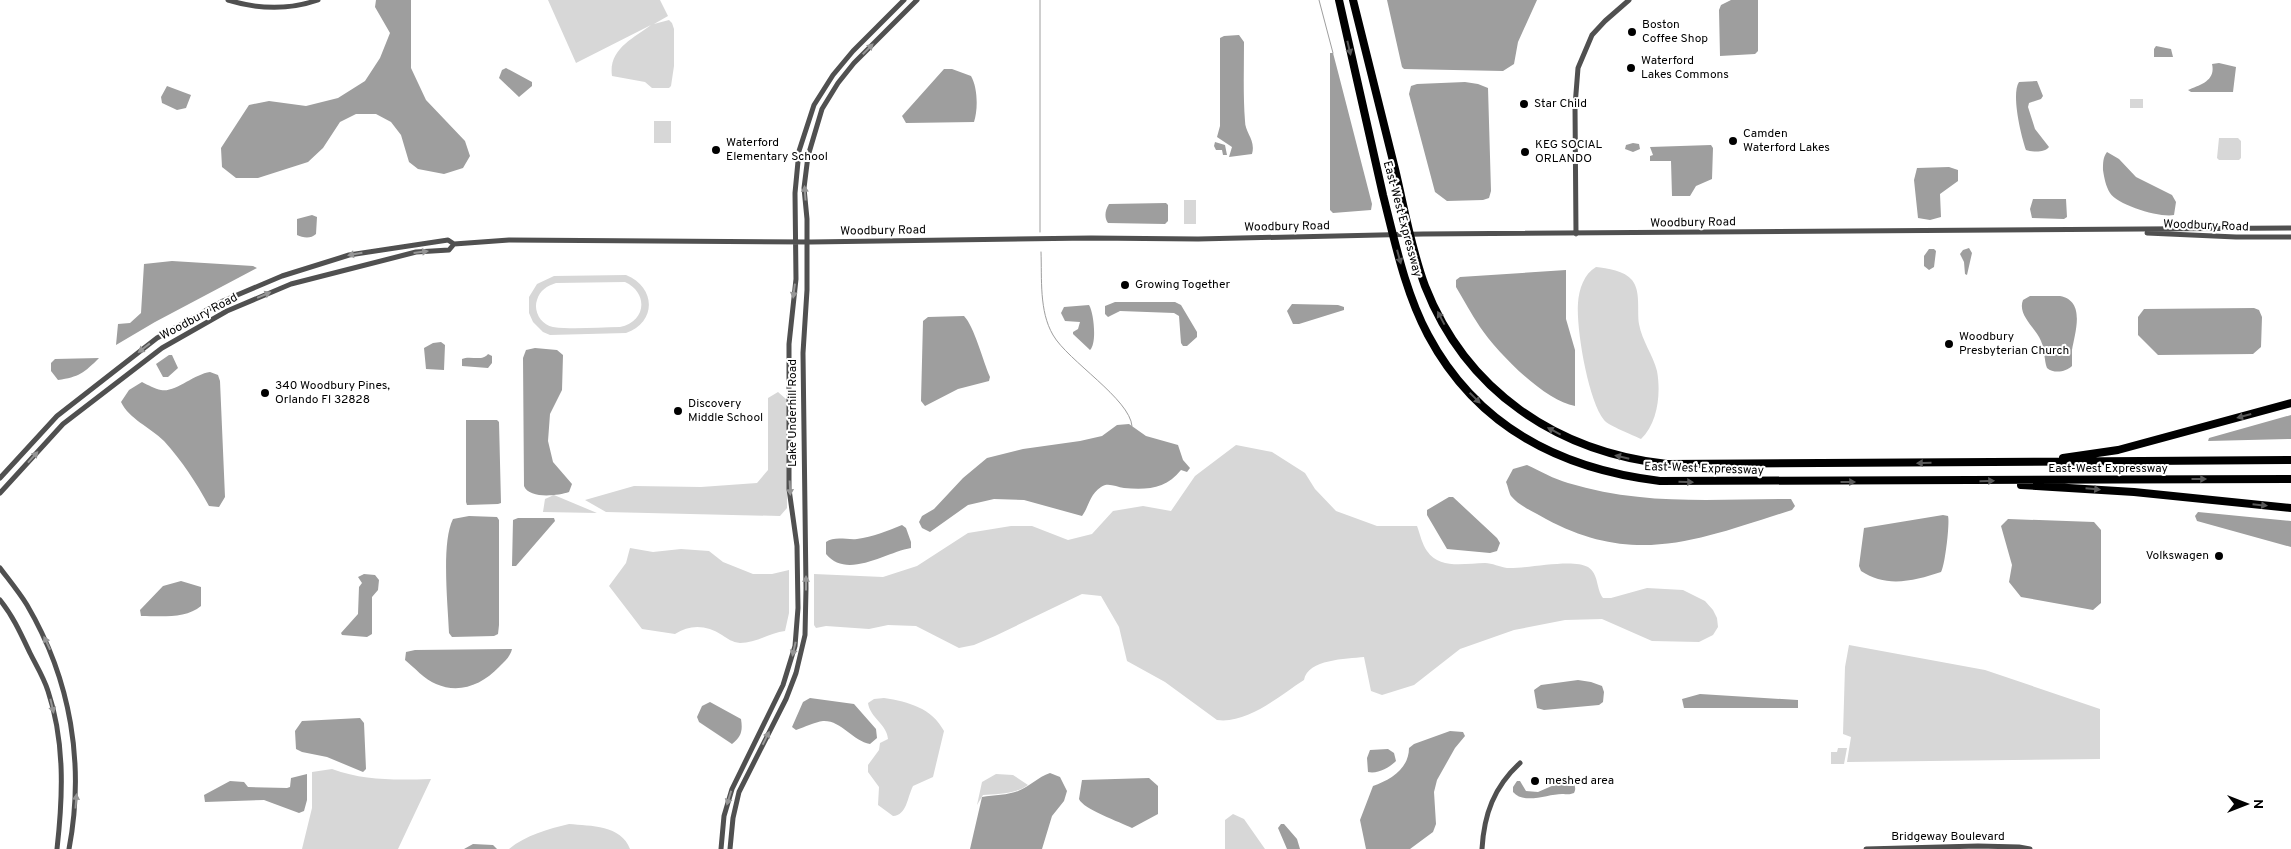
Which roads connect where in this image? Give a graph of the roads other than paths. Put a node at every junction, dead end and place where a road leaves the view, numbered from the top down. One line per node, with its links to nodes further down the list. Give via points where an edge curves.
1 (228, 0): 2 (street, via 252,6 277,7)
2 (318, 0)
3 (904, 0): 12 (street, Lake Underhill Road, via 833,74 814,105 799,151)
4 (916, 0): 13 (street, Lake Underhill Road, one-way to 4, via 805,180 808,156 822,109 854,63)
5 (1338, 0): 20 (highway, East-West Expressway, one-way to 20, via 1393,235 1417,311 1427,334 1455,376 1491,414 1515,433 1582,466 1660,481)
6 (1353, 0): 17 (highway, East-West Expressway, one-way to 6, via 1667,464 1629,459 1591,448 1527,415 1490,385 1464,355 1442,322 1425,286)
7 (1630, 0): 10 (street, via 1592,35 1578,68 1575,106)
8 (2291, 228): 9 (street, Woodbury Road)
9 (2121, 231): 10 (street, Woodbury Road); 11 (street, Woodbury Road, via 2172,236)
10 (1576, 234): 13 (street, Woodbury Road)
11 (2291, 237)
12 (796, 242): 13 (street, Woodbury Road); 14 (street, Woodbury Road, via 509,240); 28 (street, Lake Underhill Road, one-way to 28, via 796,279 789,344 789,489 797,546 795,646 783,685 732,789 724,816)
13 (807, 242): 29 (street, Lake Underhill Road, one-way to 13, via 739,792 786,699 805,635 803,353)
14 (454, 244): 18 (street, Woodbury Road, one-way to 18, via 448,240 349,255 282,276 223,301 157,338 57,416); 21 (street, Woodbury Road, one-way to 14, via 63,424 162,348 227,311 291,284 416,252 449,250)
15 (2291, 403): 17 (highway, one-way to 17, via 2099,454)
16 (2291, 460): 17 (highway, East-West Expressway)
17 (1997, 462)
18 (0, 478)
19 (2291, 479): 20 (highway, East-West Expressway, one-way to 19)
20 (2010, 481): 22 (highway, one-way to 22, via 2022,485)
21 (0, 493)
22 (2291, 508)
23 (0, 568): 27 (street, one-way to 23, via 77,775 69,710 48,644 26,604)
24 (0, 600): 26 (street, one-way to 26, via 12,614 52,704 63,776)
25 (1520, 763): 30 (street, via 1502,782 1492,799)
26 (57, 849)
27 (69, 849)
28 (721, 849)
29 (730, 849)
30 (1482, 849)
31 (1866, 849): 32 (street, Bridgeway Boulevard, via 1978,846)
32 (2030, 849)

